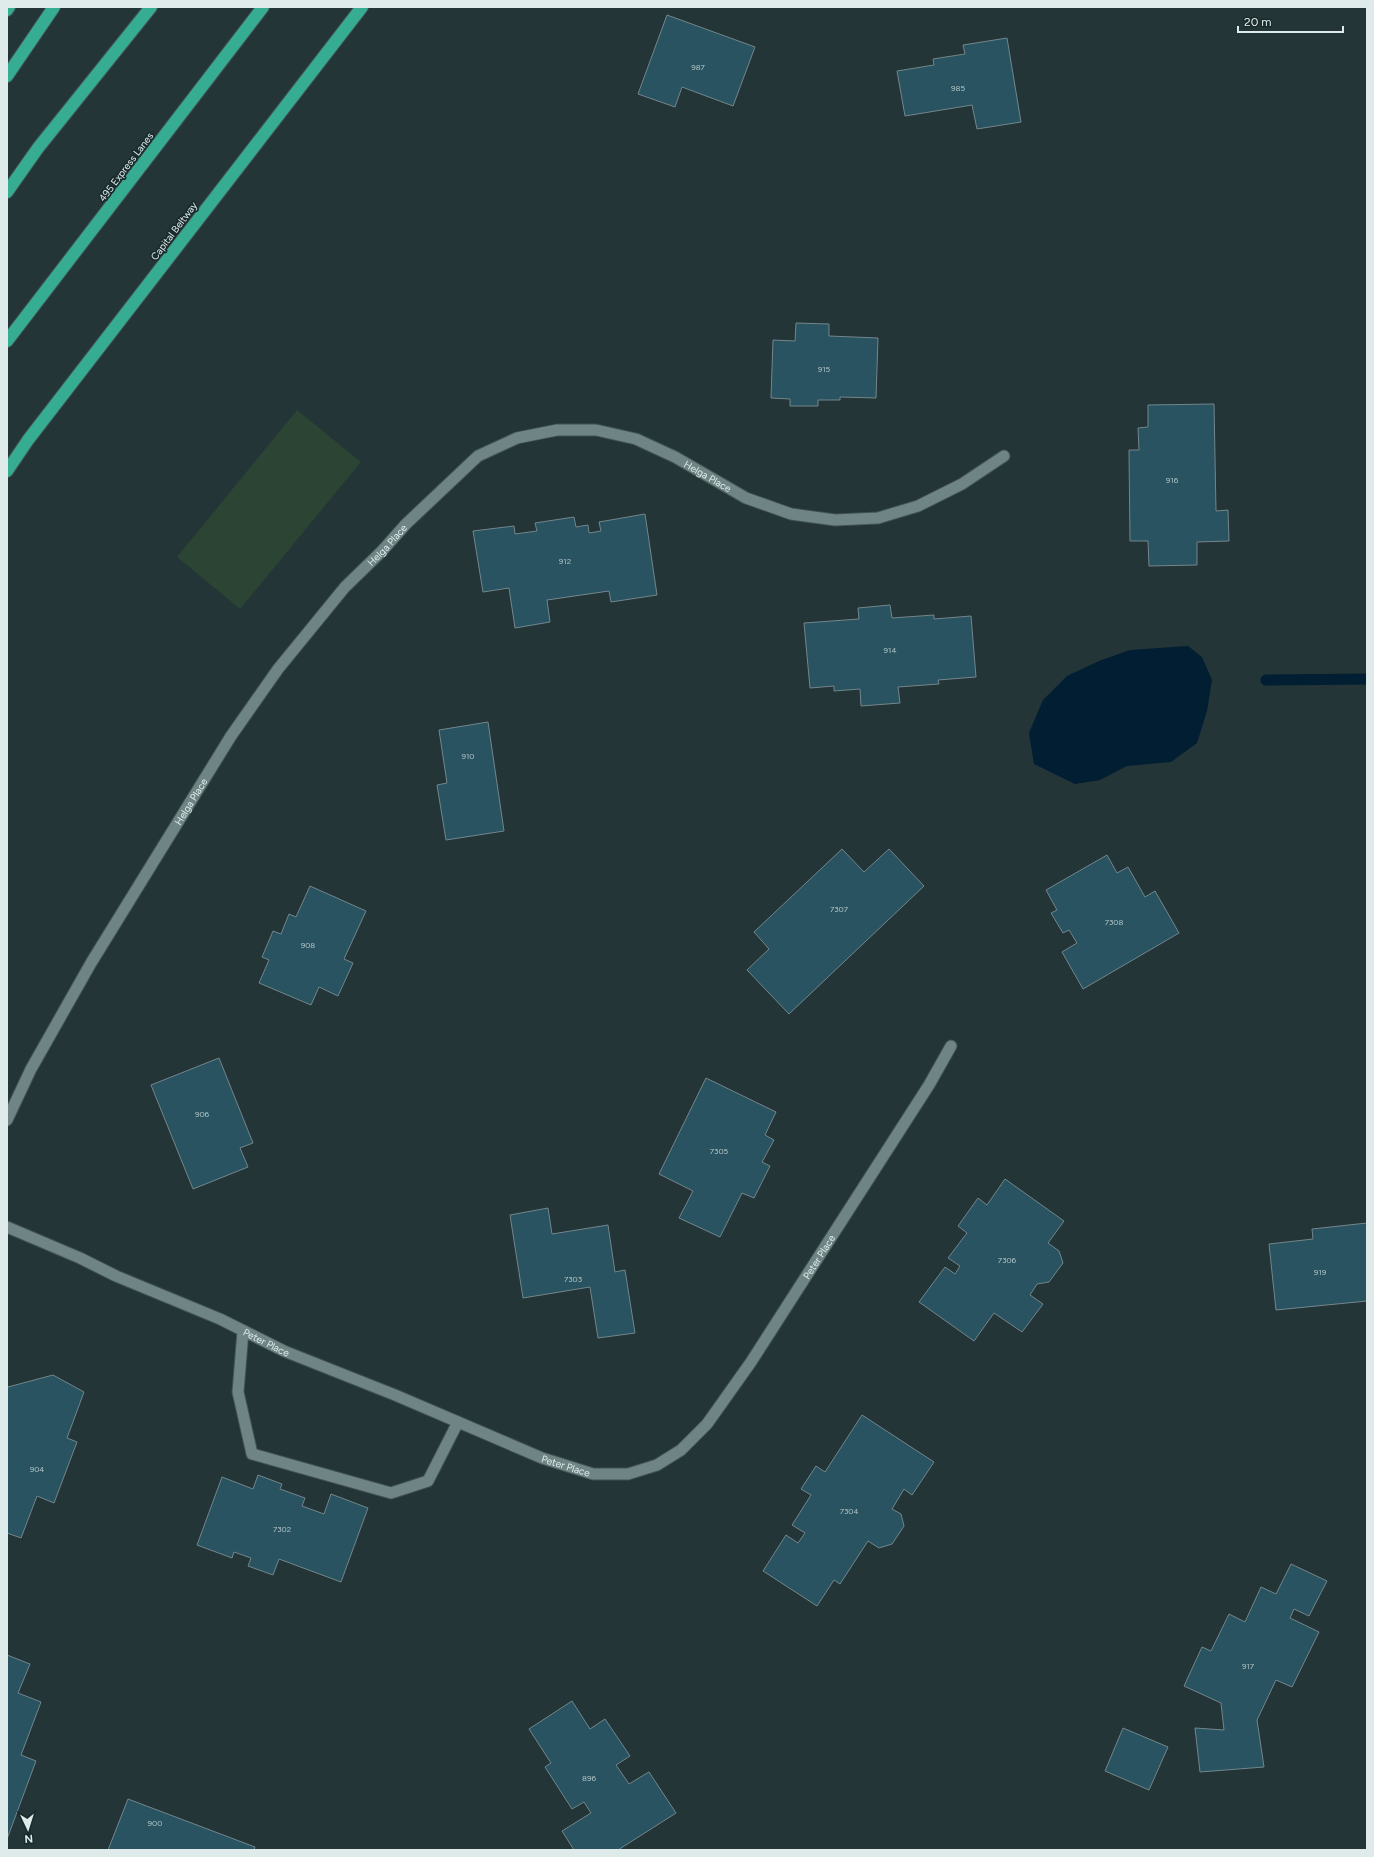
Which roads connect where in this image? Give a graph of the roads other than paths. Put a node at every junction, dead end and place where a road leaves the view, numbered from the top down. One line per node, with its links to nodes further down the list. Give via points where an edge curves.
1 (9, 7): 6 (highway)
2 (54, 7): 7 (highway)
3 (151, 7): 8 (highway, via 38,148)
4 (263, 7): 9 (highway, 495 Express Lanes)
5 (362, 7): 10 (highway, Capital Beltway)
6 (7, 10)
7 (7, 76)
8 (7, 192)
9 (7, 342)
10 (28, 440): 12 (highway, Capital Beltway); 13 (highway)
11 (1004, 456): 15 (street, Helga Place, via 962,484 918,506 878,518 835,520 791,514 746,498 675,457 636,439 596,430 557,430 517,438 478,456 406,524 345,587 274,675 231,736 91,963 32,1069)
12 (7, 471)
13 (7, 476)
14 (951, 1046): 18 (street, Peter Place, via 929,1085 751,1362 708,1424 681,1450 657,1465 628,1474 593,1474 542,1458)
15 (7, 1120)
16 (7, 1227): 17 (street, Peter Place)
17 (243, 1331): 18 (street, Peter Place, via 284,1351); 18 (street, via 238,1392 252,1454 391,1492 428,1481)
18 (458, 1422)

